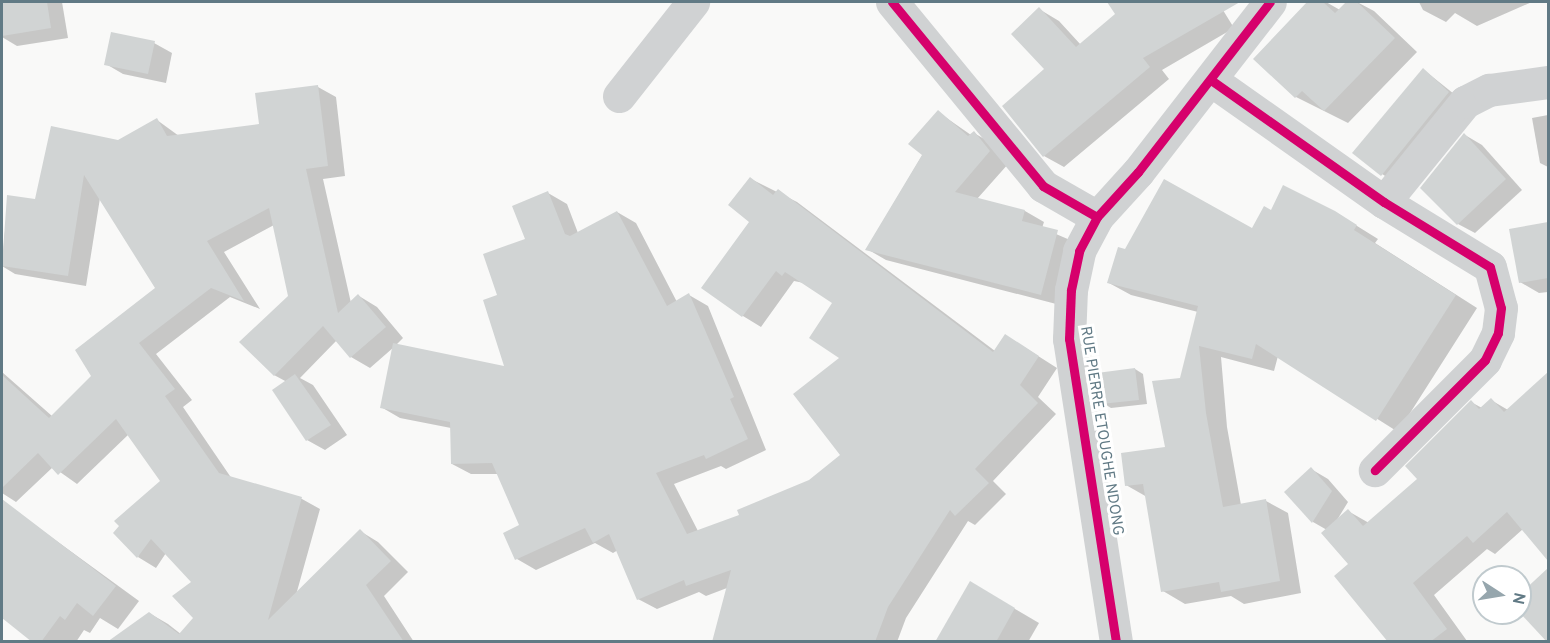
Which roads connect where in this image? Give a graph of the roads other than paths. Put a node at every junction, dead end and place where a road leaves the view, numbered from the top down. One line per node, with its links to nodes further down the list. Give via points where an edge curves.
1 (693, 2): 6 (street)
2 (892, 2): 8 (street, via 1043,186)
3 (1270, 2): 4 (street, RUE PIERRE ETOUGHE NDONG)
4 (1211, 80): 7 (street); 8 (street, RUE PIERRE ETOUGHE NDONG)
5 (1548, 82): 7 (street, via 1489,90 1465,102)
6 (619, 96)
7 (1384, 202): 9 (street, via 1490,267 1501,308 1498,333 1485,360)
8 (1097, 217): 10 (street, RUE PIERRE ETOUGHE NDONG, via 1077,261 1071,290 1069,339)
9 (1375, 470)
10 (1116, 642)

